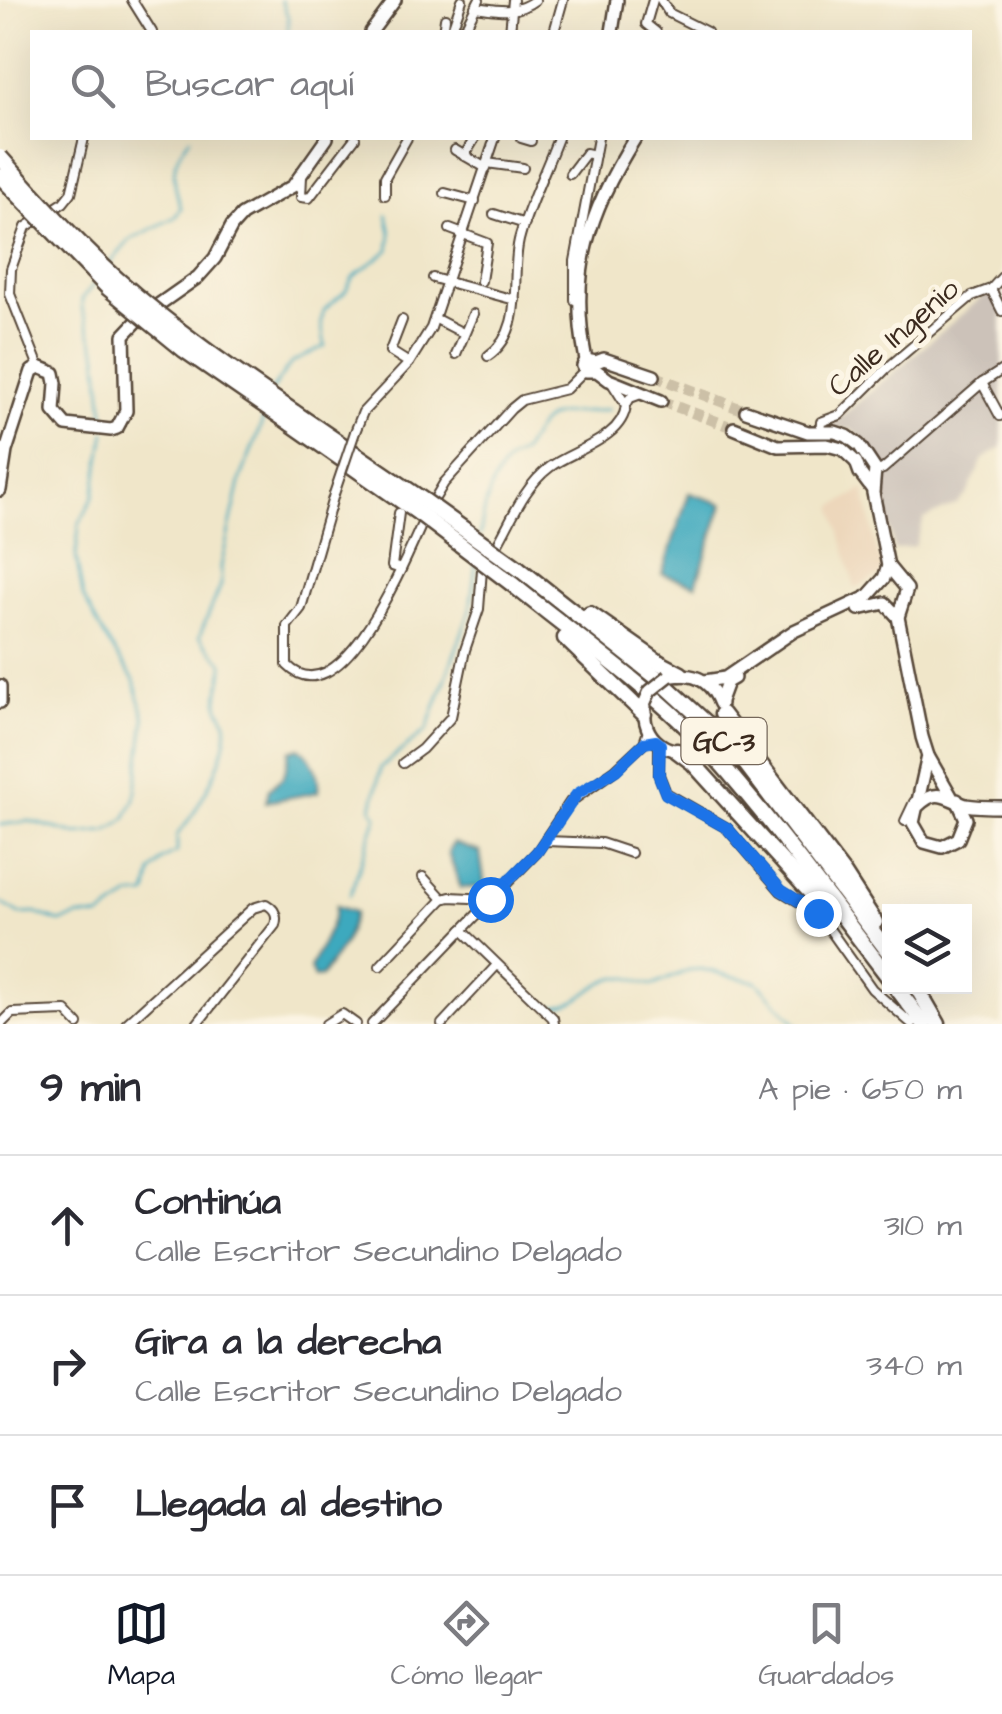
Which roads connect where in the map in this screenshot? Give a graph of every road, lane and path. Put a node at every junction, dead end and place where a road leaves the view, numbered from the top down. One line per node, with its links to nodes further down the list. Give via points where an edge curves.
1 (132, 0): 13 (street)
2 (395, 0): 14 (main road)
3 (462, 0): 16 (street)
4 (513, 0): 11 (street)
5 (534, 0): 11 (street)
6 (563, 0): 19 (street)
7 (617, 0): 20 (main road)
8 (654, 0): 21 (street, via 646,24)
9 (661, 0): 22 (street, via 669,13)
10 (477, 4): 11 (street); 17 (street)
11 (513, 12): 18 (street)
12 (446, 18): 15 (street)
13 (151, 30)
14 (372, 30)
15 (443, 30)
16 (452, 30)
17 (464, 30)
18 (510, 30)
19 (555, 30)
20 (612, 30)
21 (654, 30)
22 (703, 30)
23 (84, 140): 61 (street, via 72,192 26,227 11,269 10,294)
24 (325, 140): 38 (main road)
25 (353, 140): 38 (street, via 309,198 300,197)
26 (406, 140): 40 (street, via 385,177)
27 (476, 140): 34 (street, via 460,153)
28 (557, 140): 43 (street)
29 (598, 140): 32 (street)
30 (634, 140): 53 (main road, via 612,174 586,242)
31 (494, 141): 34 (street)
32 (595, 155): 36 (street, via 581,157); 53 (street, via 574,274)
33 (0, 157): 72 (highway, GC-3, bridge, via 118,279)
34 (486, 166): 35 (street); 41 (street)
35 (523, 168)
36 (570, 174)
37 (0, 176): 72 (highway, GC-3, bridge, via 108,288 184,350)
38 (302, 176): 61 (main road, via 242,215 198,277 129,328 122,345 122,423 110,430 58,419 54,373)
39 (445, 194): 41 (street)
40 (385, 195)
41 (475, 201): 45 (street)
42 (494, 214): 43 (street)
43 (525, 224): 51 (street)
44 (450, 230): 45 (street)
45 (464, 235): 48 (street, via 487,243); 49 (street)
46 (1002, 277): 50 (street, Calle Ingenio)
47 (433, 278): 49 (street)
48 (481, 280)
49 (448, 282): 51 (street); 55 (street)
50 (991, 288): 52 (street); 74 (street, Calle Ingenio, via 972,296 840,415 821,422)
51 (515, 300): 59 (street, via 505,335)
52 (1001, 306)
53 (581, 312): 62 (main road)
54 (473, 314): 57 (street)
55 (436, 319): 57 (street); 60 (street)
56 (402, 320): 60 (street, via 390,352)
57 (463, 333): 58 (street)
58 (456, 354)
59 (488, 356)
60 (409, 363): 80 (street, bridge, via 363,412 301,608 287,626 287,665 312,675 336,668)
61 (39, 366): 76 (main road, via 27,379)
62 (591, 366): 64 (main road, via 604,359); 65 (main road); 80 (street, via 566,389 510,409 436,495)
63 (1002, 370): 66 (street)
64 (654, 376)
65 (609, 380): 67 (main road); 69 (street)
66 (982, 383): 71 (street); 75 (street, via 883,469)
67 (644, 394): 68 (main road); 69 (street)
68 (661, 402)
69 (626, 405): 94 (street, via 610,432 552,466 526,493 482,569 479,610 451,718)
70 (746, 410): 74 (main road)
71 (1000, 416)
72 (292, 417): 77 (highway, GC-3)
73 (734, 428): 75 (main road, via 778,446 842,449)
74 (820, 432): 75 (main road, via 847,436)
75 (869, 472): 81 (main road)
76 (0, 490)
77 (424, 504): 79 (highway, GC-3, bridge); 82 (highway, GC-3, bridge, via 453,540)
78 (399, 513): 80 (street, via 392,566)
79 (519, 565): 86 (highway); 106 (highway, GC-3, via 713,729)
80 (401, 569)
81 (886, 577): 83 (main road, via 903,580); 84 (main road, via 879,598); 87 (main road, via 867,597 765,647 724,678)
82 (510, 586): 90 (highway); 107 (highway, GC-3, via 708,749)
83 (901, 603): 84 (main road); 85 (main road)
84 (886, 604): 85 (main road); 91 (main road, via 863,607 769,653 728,682)
85 (898, 617): 93 (main road)
86 (675, 675): 87 (main road); 90 (main road, bridge, via 650,691)
87 (705, 681): 91 (main road)
88 (0, 686): 89 (main road)
89 (0, 702)
90 (644, 708): 92 (main road)
91 (720, 714): 92 (main road, bridge, via 712,738 700,748); 105 (highway)
92 (658, 745): 99 (street, via 577,794); 109 (highway, via 702,773); 124 (street, via 666,794 727,828 781,890 818,913 872,989)
93 (928, 756): 95 (main road); 97 (main road)
94 (402, 763)
95 (954, 798): 96 (main road); 97 (main road, via 935,794); 98 (main road)
96 (1000, 807): 98 (main road)
97 (915, 812): 98 (main road, via 919,837 933,846 958,840)
98 (966, 818)
99 (545, 841): 100 (street, via 601,843); 103 (street)
100 (631, 853)
101 (423, 877): 102 (street)
102 (443, 899): 103 (street); 110 (street)
103 (490, 899): 104 (street)
104 (462, 930): 108 (street); 121 (street)
105 (882, 931)
106 (882, 944)
107 (882, 961)
108 (497, 965): 122 (street); 123 (street)
109 (882, 965)
110 (380, 966)
111 (907, 994): 125 (highway, GC-3)
112 (910, 994): 126 (highway, GC-3)
113 (72, 1015): 114 (street, via 12,1012); 115 (street); 116 (street)
114 (0, 1024)
115 (63, 1024)
116 (78, 1024)
117 (126, 1024): 118 (street, via 246,913 258,904 272,907 276,925)
118 (196, 1024)
119 (326, 1024): 120 (street, via 342,1014)
120 (356, 1024)
121 (372, 1024)
122 (442, 1024)
123 (554, 1024)
124 (912, 1024)
125 (924, 1024)
126 (938, 1024)

